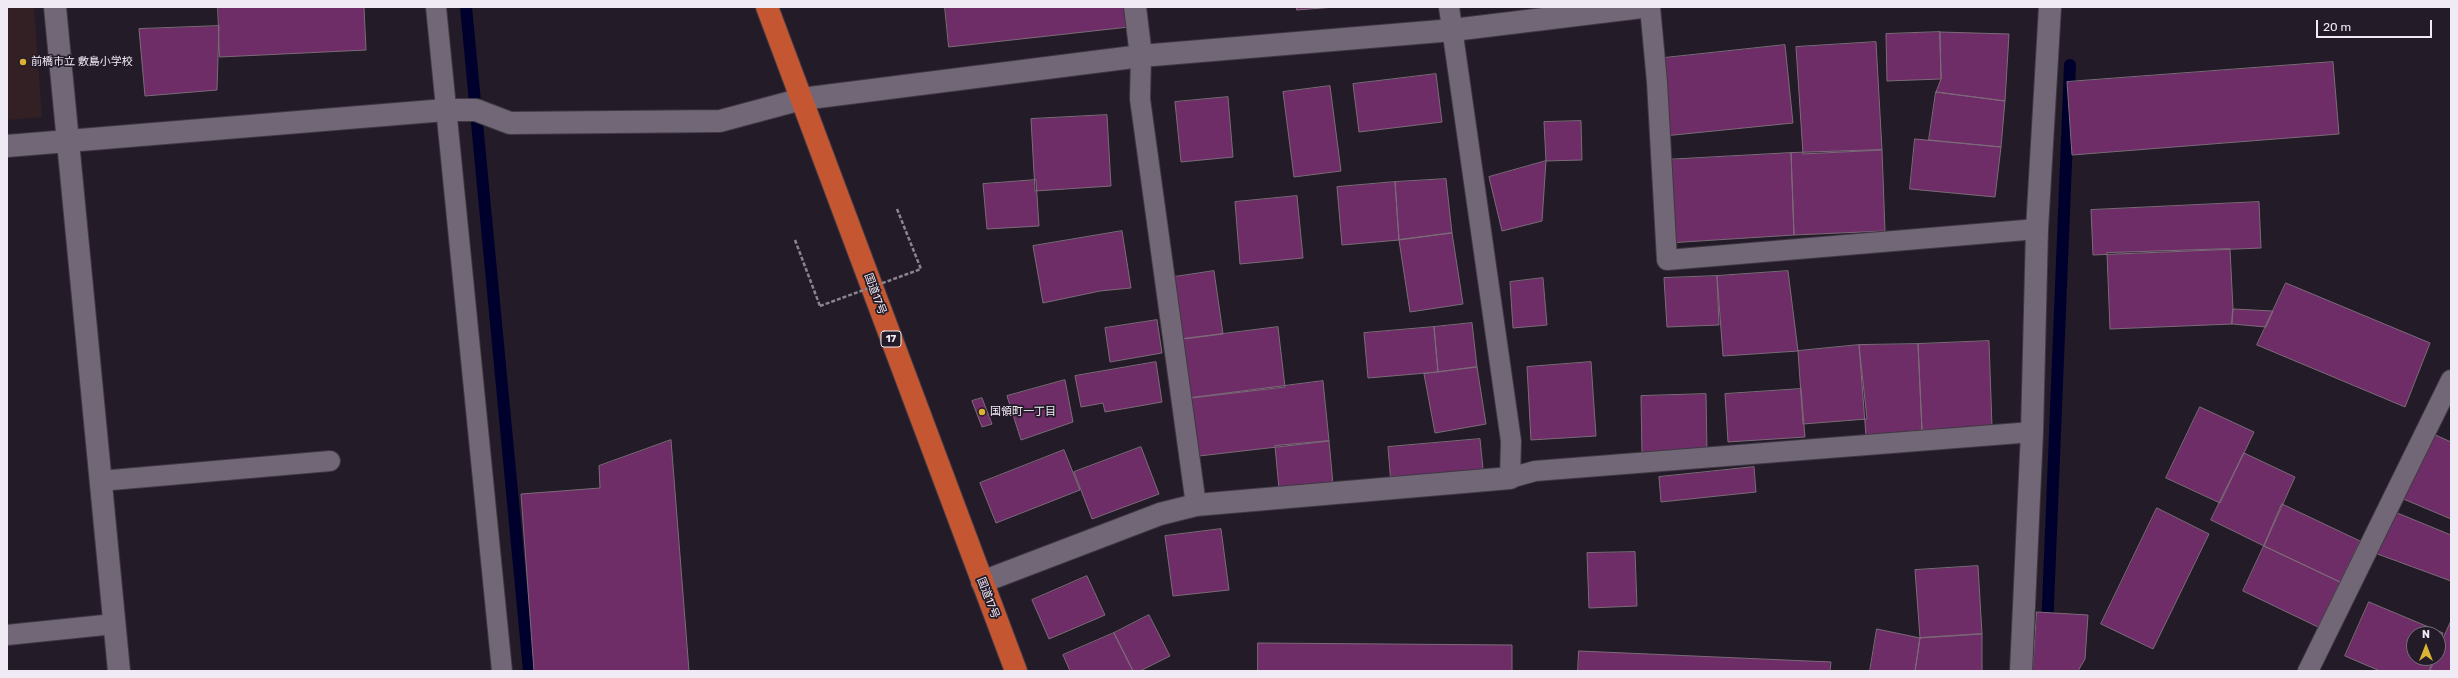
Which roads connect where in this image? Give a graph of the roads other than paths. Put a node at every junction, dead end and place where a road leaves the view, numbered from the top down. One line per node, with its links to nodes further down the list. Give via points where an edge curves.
1 (55, 7): 13 (street)
2 (436, 7): 12 (lane)
3 (767, 7): 11 (highway, 国道17号 / 17)
4 (1135, 7): 10 (street)
5 (1449, 7): 9 (lane)
6 (1642, 7): 9 (street)
7 (1650, 7): 15 (lane, via 1667,260)
8 (2050, 7): 15 (street)
9 (1453, 30): 10 (street); 19 (lane, via 1511,441)
10 (1141, 56): 11 (street); 21 (lane, via 1140,99)
11 (802, 99): 12 (street, via 720,121 510,123 476,110); 22 (highway, 国道17号 / 17)
12 (445, 110): 13 (street); 26 (lane)
13 (66, 141): 14 (street); 20 (street)
14 (7, 146)
15 (2036, 230): 17 (street)
16 (2451, 380): 29 (lane)
17 (2032, 432): 19 (lane, via 1535,471); 28 (street)
18 (330, 461): 20 (lane)
19 (1510, 478): 21 (street)
20 (100, 481): 23 (street)
21 (1196, 505): 22 (street, via 1160,514)
22 (982, 582): 27 (highway, 国道17号 / 17)
23 (114, 624): 24 (lane); 25 (street)
24 (7, 635)
25 (119, 671)
26 (502, 671)
27 (1016, 671)
28 (2021, 671)
29 (2308, 671)

